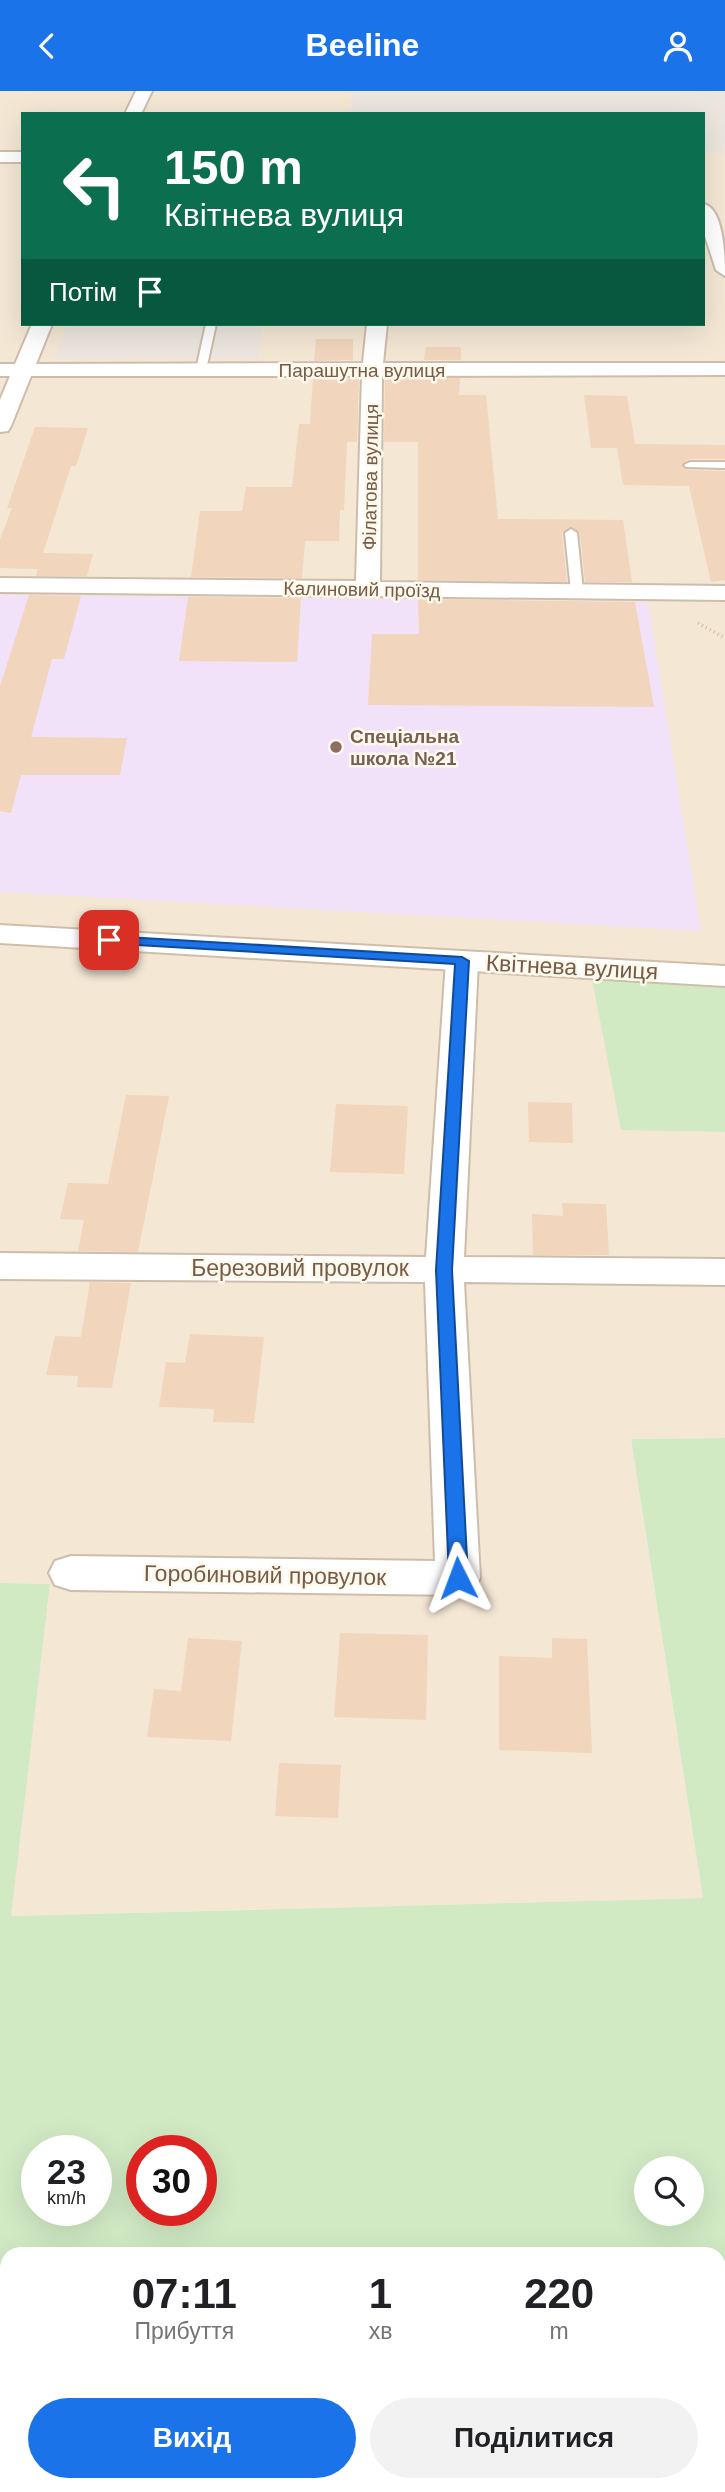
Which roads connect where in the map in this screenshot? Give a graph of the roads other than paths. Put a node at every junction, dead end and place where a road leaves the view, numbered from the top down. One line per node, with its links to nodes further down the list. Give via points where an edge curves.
1 (144, 91): 2 (street)
2 (134, 112)
3 (0, 157): 4 (street)
4 (21, 157)
5 (705, 212): 6 (street)
6 (725, 270)
7 (42, 326): 12 (street)
8 (211, 326): 13 (lane)
9 (377, 326): 14 (street, Філатова вулиця)
10 (725, 369): 14 (street, Парашутна вулиця)
11 (0, 370): 12 (street, Парашутна вулиця)
12 (23, 370): 13 (street, Парашутна вулиця); 15 (street)
13 (201, 370): 14 (street, Парашутна вулиця)
14 (372, 370): 20 (street, Філатова вулиця)
15 (0, 426)
16 (725, 464): 17 (lane)
17 (690, 465)
18 (570, 533): 21 (lane)
19 (0, 585): 20 (street, Калиновий проїзд)
20 (368, 589): 21 (street, Калиновий проїзд)
21 (577, 591): 22 (street, Калиновий проїзд)
22 (725, 593)
23 (0, 934): 24 (street, Квітнева вулиця)
24 (462, 961): 25 (street, Квітнева вулиця); 27 (street)
25 (725, 976)
26 (0, 1266): 27 (street, Березовий провулок)
27 (444, 1270): 28 (street, Березовий провулок); 29 (street, Горобиновий провулок, via 458,1578)
28 (725, 1272)
29 (71, 1573)

